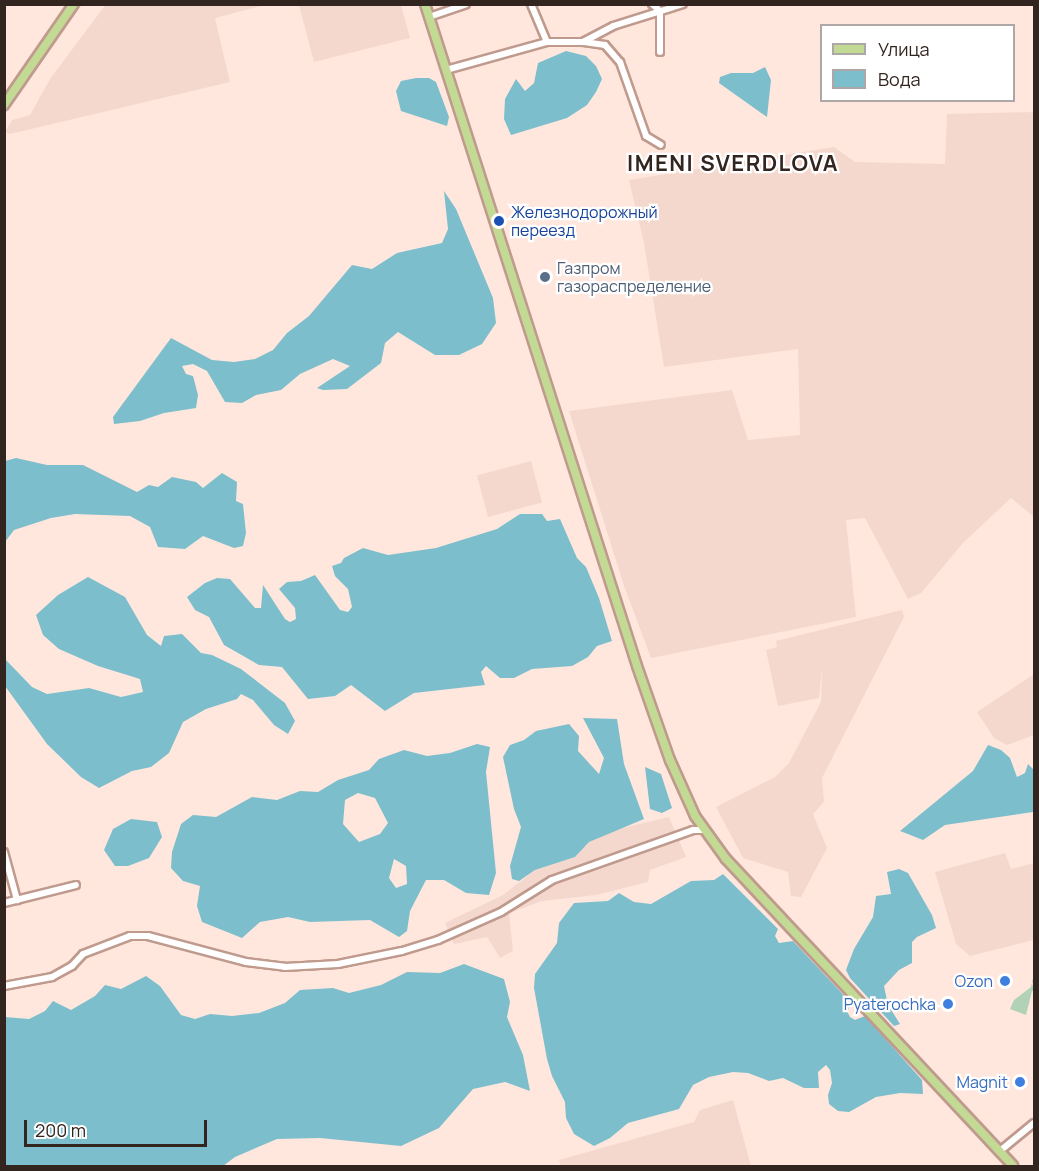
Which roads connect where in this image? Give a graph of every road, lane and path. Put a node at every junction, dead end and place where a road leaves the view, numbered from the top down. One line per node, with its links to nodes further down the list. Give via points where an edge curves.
1 (74, 4): 13 (main road)
2 (424, 4): 8 (main road)
3 (466, 4): 8 (street)
4 (531, 4): 9 (street)
5 (652, 4): 7 (street)
6 (683, 4): 7 (street)
7 (660, 11): 10 (street, via 613,26); 11 (street)
8 (429, 17): 12 (main road)
9 (547, 42): 10 (street); 12 (street)
10 (583, 42): 14 (street, via 605,45 620,62 646,136)
11 (660, 52)
12 (446, 70): 15 (main road, via 636,666 678,780)
13 (4, 105)
14 (661, 145)
15 (703, 830): 20 (street, via 693,830 552,880 491,917 402,951 338,964 285,967 246,962 148,936 130,936 84,954 52,977); 22 (main road, via 726,860)
16 (4, 852): 18 (street)
17 (75, 885): 18 (street)
18 (17, 900): 19 (street)
19 (4, 903)
20 (4, 986)
21 (1035, 1123): 22 (street)
22 (1000, 1152): 23 (main road)
23 (1013, 1167)

